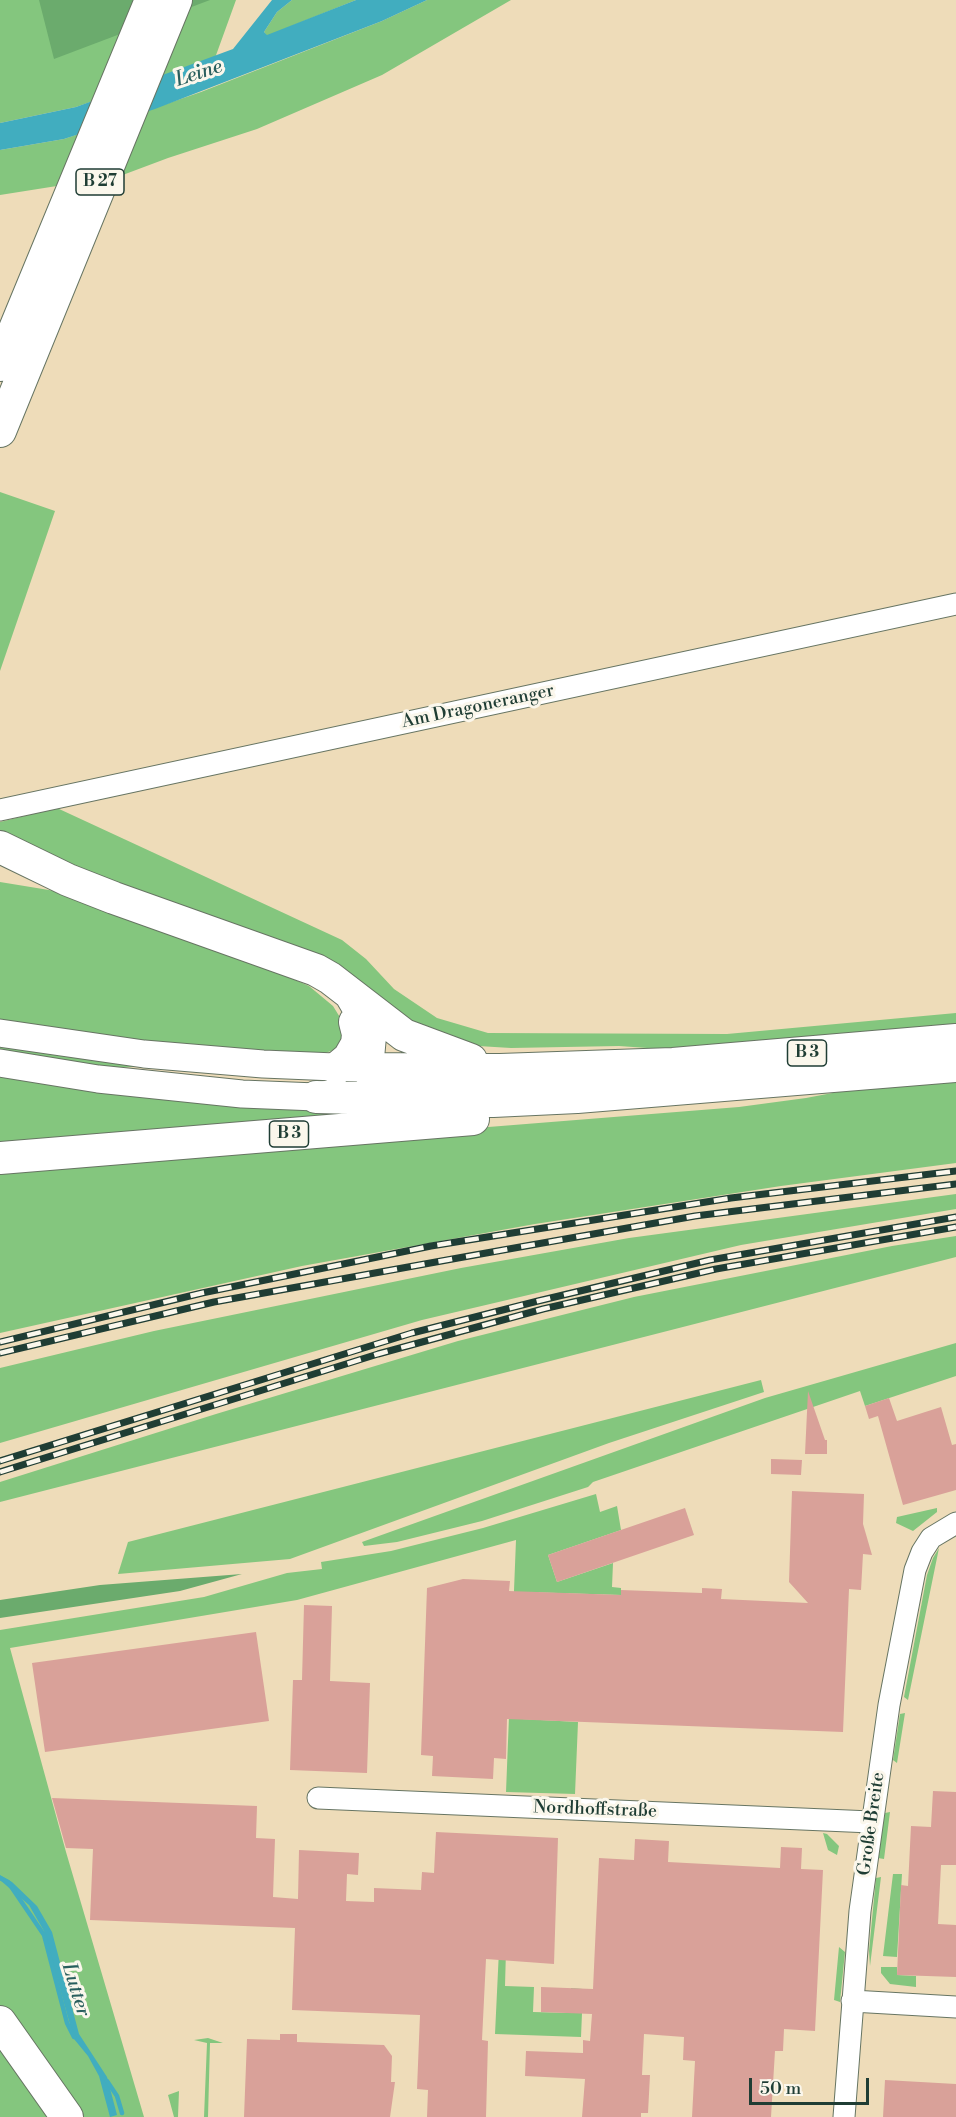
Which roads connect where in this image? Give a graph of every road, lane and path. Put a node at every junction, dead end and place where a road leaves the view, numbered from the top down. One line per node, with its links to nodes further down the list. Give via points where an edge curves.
1 (151, 0): 3 (highway, B 27)
2 (176, 0): 3 (highway, B 27)
3 (10, 363): 4 (highway, B 27)
4 (0, 430)
5 (956, 604): 6 (street, Am Dragoneranger)
6 (0, 810)
7 (0, 856): 8 (highway)
8 (290, 961): 9 (highway, via 323,973); 14 (highway, via 333,993 355,1023 357,1044 349,1058)
9 (351, 995): 14 (highway, via 370,1036); 15 (highway, via 412,1040)
10 (0, 1033): 14 (main road, B 3, via 144,1054)
11 (956, 1040): 15 (highway, B 3, via 673,1064)
12 (0, 1063): 16 (main road, B 3, via 169,1087)
13 (956, 1066): 17 (highway, B 3)
14 (352, 1068): 15 (highway, B 3); 16 (main road, via 350,1087)
15 (500, 1070)
16 (316, 1097): 17 (highway, B 3, via 494,1101)
17 (577, 1097): 18 (highway, B 3, via 473,1119)
18 (0, 1158)
19 (956, 1523): 21 (street, Große Breite, via 931,1538 915,1570)
20 (318, 1798): 21 (street, Nordhoffstraße)
21 (871, 1822): 22 (street, Große Breite)
22 (852, 2001): 23 (street); 26 (street, Große Breite)
23 (956, 2007)
24 (0, 2022): 25 (highway)
25 (67, 2117)
26 (844, 2117)

